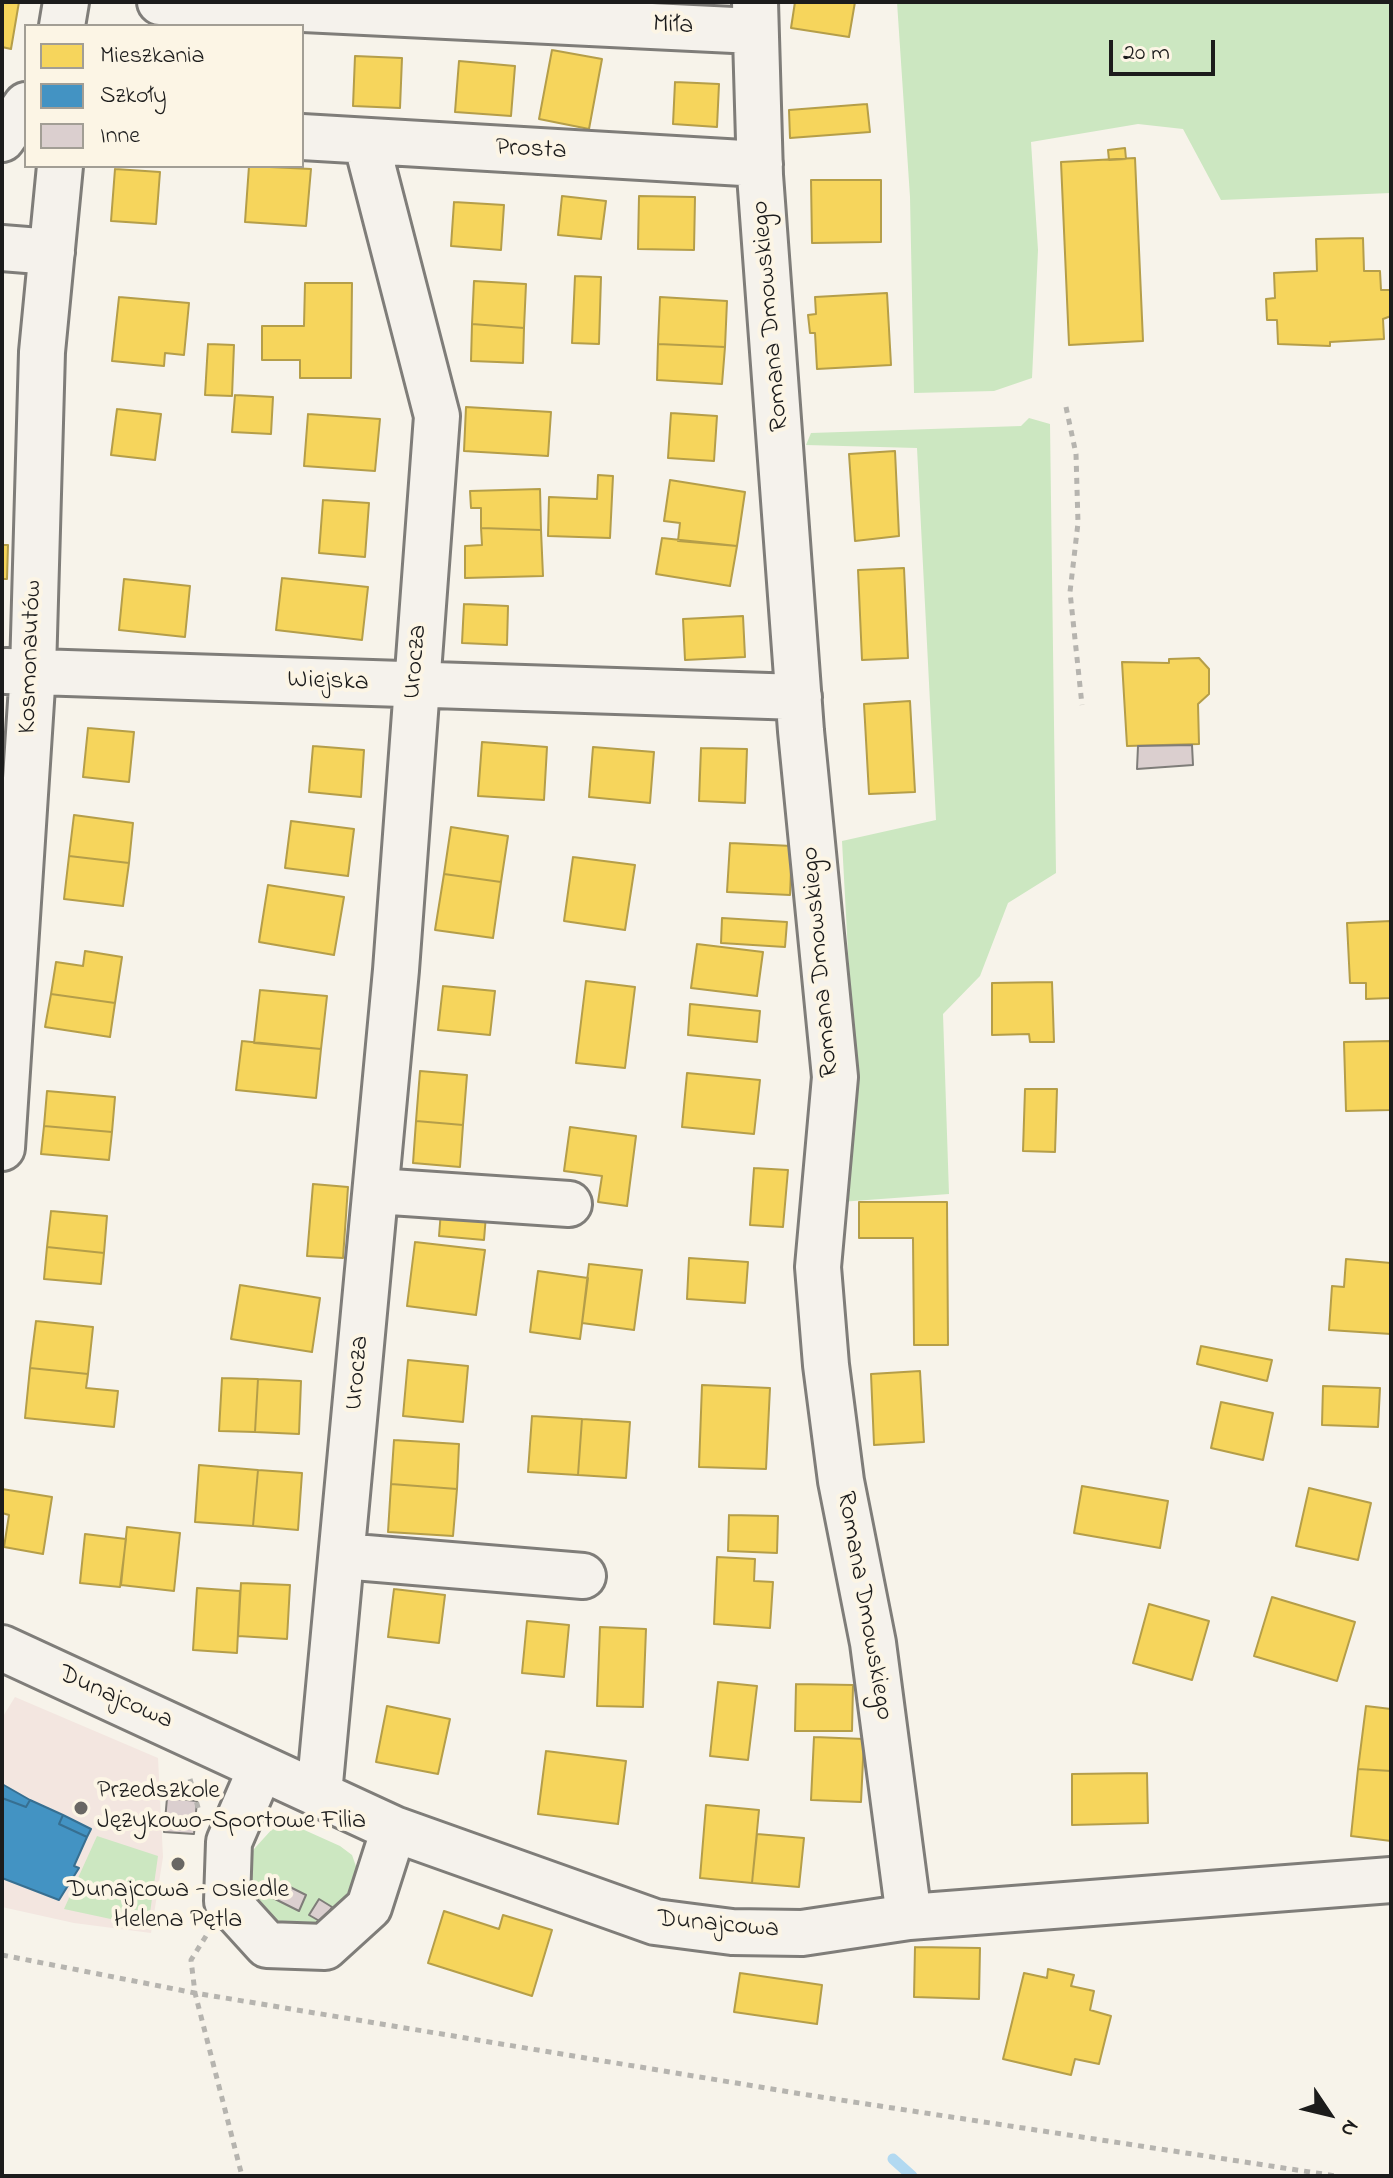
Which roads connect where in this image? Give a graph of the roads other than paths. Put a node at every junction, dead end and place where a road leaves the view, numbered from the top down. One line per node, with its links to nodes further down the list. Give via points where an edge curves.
1 (66, 2): 4 (street)
2 (160, 2): 3 (street, Miła)
3 (754, 16): 9 (street, Romana Dmowskiego)
4 (62, 24)
5 (24, 108): 7 (street)
6 (304, 137): 8 (street, Prosta)
7 (2, 139)
8 (366, 141): 9 (street, Prosta); 14 (street, Urocza, via 437,416)
9 (760, 164): 15 (street, Romana Dmowskiego)
10 (60, 168): 12 (street, Kosmonautów)
11 (2, 248): 12 (street)
12 (52, 252): 13 (street, Kosmonautów)
13 (17, 671): 14 (street, Wiejska); 16 (street, Kosmonautów)
14 (415, 686): 15 (street, Wiejska); 17 (street, Urocza)
15 (799, 697): 26 (street, Romana Dmowskiego, via 835,1077 818,1267 826,1365 841,1481 873,1643)
16 (2, 1148)
17 (376, 1191): 18 (street); 19 (street, Urocza)
18 (569, 1204)
19 (342, 1556): 20 (street); 23 (street, Urocza)
20 (583, 1576)
21 (2, 1648): 22 (street, Dunajcowa)
22 (261, 1768): 23 (street, Dunajcowa); 24 (street, via 229,1842 227,1901 267,1945 325,1947 369,1907)
23 (319, 1794): 24 (street, Dunajcowa)
24 (394, 1829): 26 (street, Dunajcowa, via 655,1922 732,1932 802,1933)
25 (1391, 1880): 26 (street, Dunajcowa)
26 (909, 1917)

